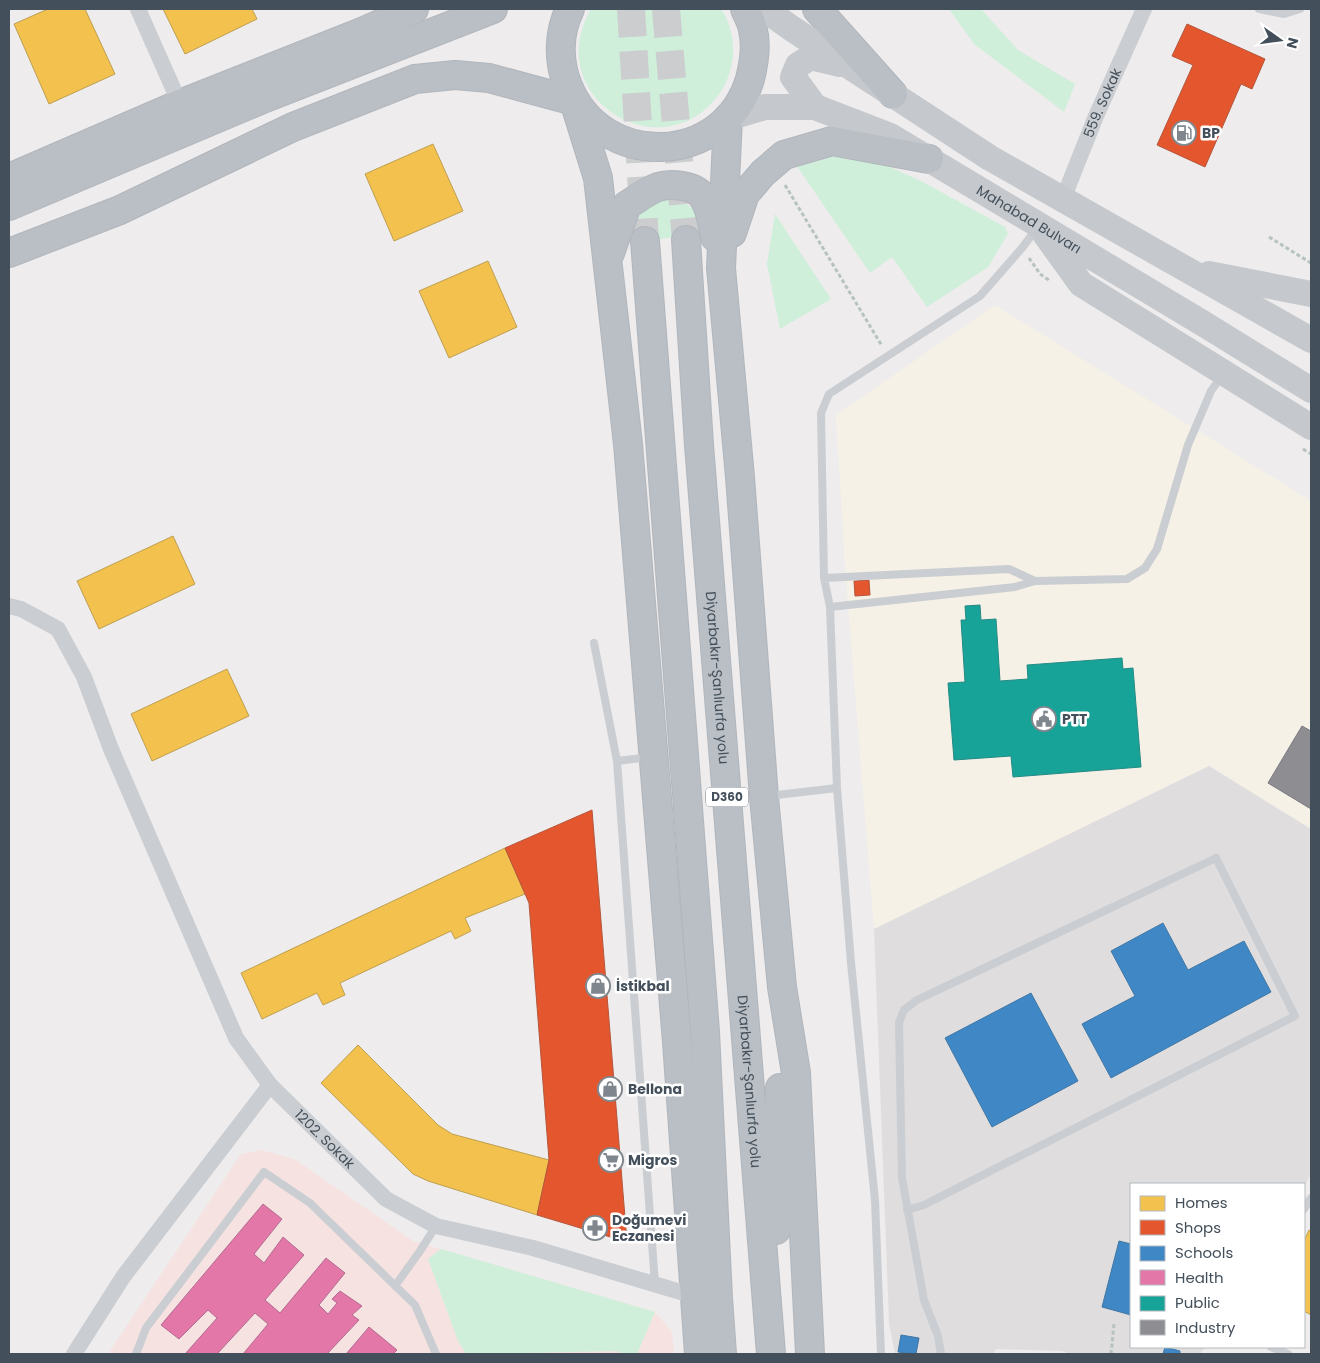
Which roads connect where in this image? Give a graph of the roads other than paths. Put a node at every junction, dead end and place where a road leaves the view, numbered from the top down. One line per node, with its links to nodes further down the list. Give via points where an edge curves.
1 (138, 9): 14 (street)
2 (414, 9): 14 (highway)
3 (493, 9): 20 (highway, via 265,98)
4 (570, 9): 13 (highway, via 560,41 562,72)
5 (745, 9): 16 (highway, via 753,30 755,62 746,92)
6 (764, 9): 11 (main road)
7 (817, 9): 12 (highway)
8 (1144, 9): 19 (street, 559. Sokak)
9 (1259, 9): 10 (lane, via 1284,14)
10 (1300, 9)
11 (848, 65): 12 (main road); 15 (main road, via 811,57 798,65 793,76)
12 (893, 94): 19 (main road, via 990,158)
13 (574, 101): 16 (highway, via 593,124 618,140 647,147 686,143 704,136); 24 (highway, via 489,78 455,75 415,79 293,127 120,210); 25 (highway, via 598,178)
14 (180, 104): 18 (highway)
15 (815, 107): 16 (main road, Mahabad Bulvarı, via 765,108); 17 (main road, Mahabad Bulvarı, via 890,136)
16 (728, 118): 26 (highway)
17 (929, 159): 21 (main road, Mahabad Bulvarı); 26 (highway, via 832,141 784,154 745,194)
18 (9, 178)
19 (1063, 199): 27 (main road)
20 (9, 206)
21 (1039, 225): 30 (main road, via 1081,284); 31 (main road, Mahabad Bulvarı); 33 (lane, via 980,296 829,394 821,413)
22 (686, 240): 55 (highway, Diyarbakır-Şanlıurfa yolu / D360, via 700,465)
23 (645, 241): 48 (highway, D360, via 705,1032)
24 (9, 253)
25 (608, 259): 26 (highway, via 627,204 659,187 676,186 694,189 709,208); 38 (highway, via 628,444)
26 (721, 268): 41 (highway)
27 (1188, 270): 28 (main road); 29 (main road)
28 (1311, 292)
29 (1311, 340)
30 (1224, 373): 32 (main road); 34 (lane, via 1211,391 1188,445 1157,549 1145,568 1127,580)
31 (1311, 390)
32 (1311, 428)
33 (824, 578): 34 (lane, via 1009,569); 36 (lane)
34 (1035, 581): 36 (lane, via 1015,587)
35 (9, 606): 43 (street, 1202. Sokak, via 21,609 58,630 84,677 111,750 236,1038)
36 (830, 607): 40 (lane)
37 (594, 643): 39 (lane)
38 (653, 757): 39 (lane); 48 (highway, via 676,1042)
39 (617, 761): 46 (lane)
40 (837, 788): 41 (lane); 57 (lane, via 875,1200)
41 (764, 797): 42 (highway)
42 (782, 986): 55 (highway); 56 (highway, via 796,1073)
43 (270, 1085): 45 (street, 1202. Sokak, via 386,1199); 50 (street, via 123,1277)
44 (907, 1210): 44 (lane, via 924,1206 1295,1016 1216,858 917,1000 904,1010 899,1023 902,1178); 58 (lane, via 924,1300 938,1336)
45 (436, 1226): 46 (street, 1202. Sokak, via 533,1248); 47 (lane)
46 (655, 1284): 48 (street, 1202. Sokak)
47 (395, 1286): 51 (lane, via 310,1203 264,1172 146,1328); 52 (lane, via 415,1305)
48 (706, 1297): 53 (highway); 54 (highway, D360)
49 (1273, 1348): 59 (lane)
50 (74, 1354)
51 (136, 1354)
52 (436, 1354)
53 (699, 1354)
54 (722, 1354)
55 (772, 1354)
56 (810, 1354)
57 (881, 1354)
58 (941, 1354)
59 (1288, 1354)

